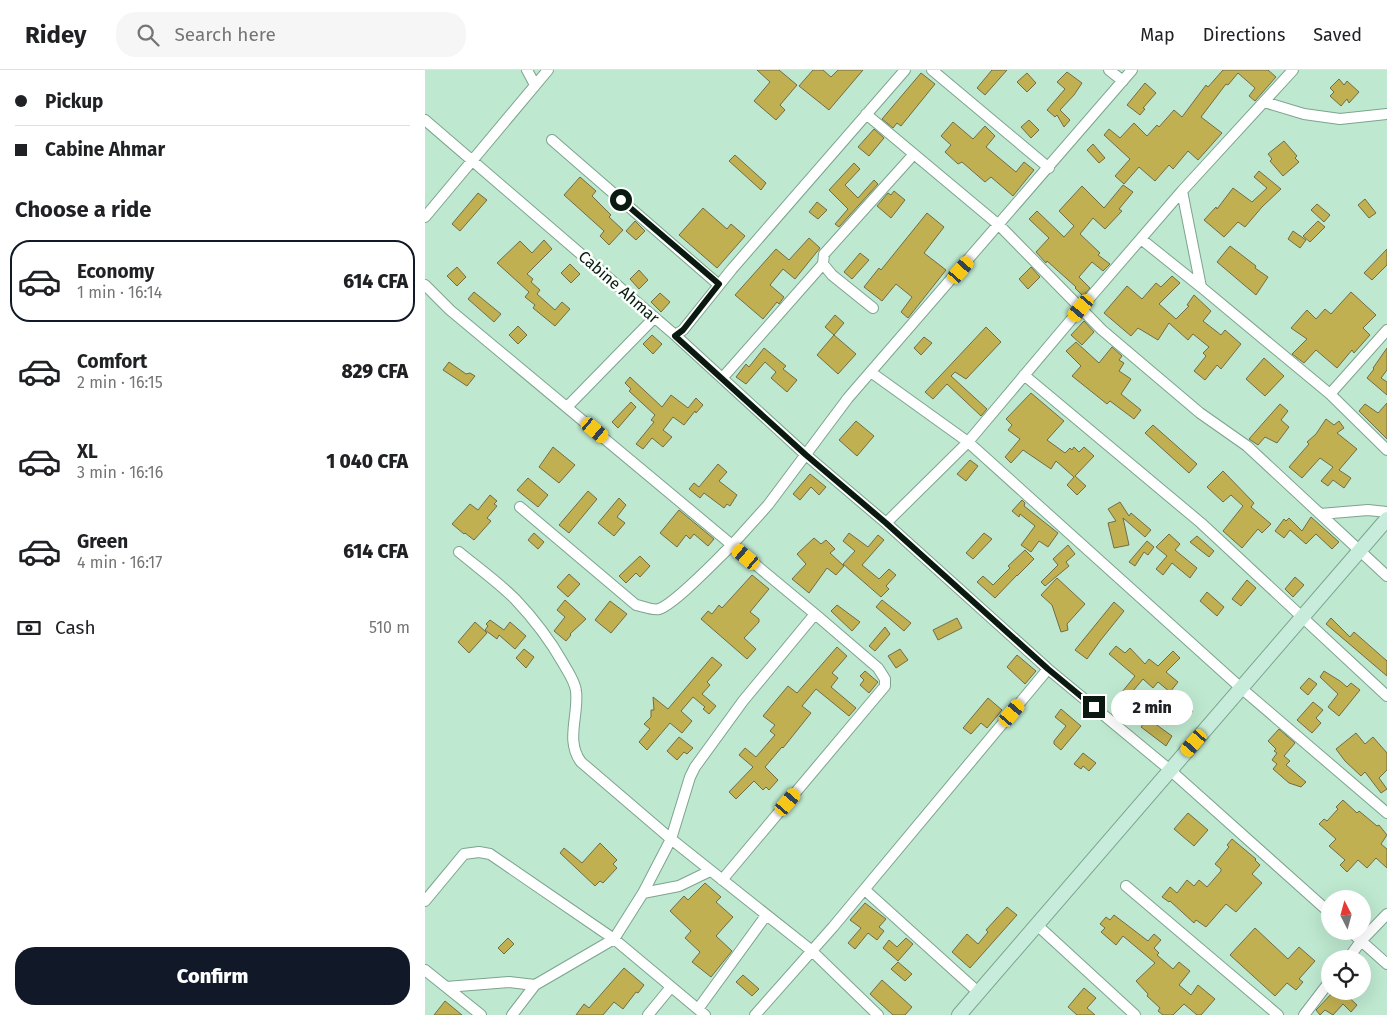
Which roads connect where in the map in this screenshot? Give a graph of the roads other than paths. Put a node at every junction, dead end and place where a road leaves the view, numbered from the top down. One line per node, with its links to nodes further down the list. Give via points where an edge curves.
1 (527, 70): 9 (street)
2 (548, 70): 9 (street)
3 (905, 70): 11 (street)
4 (932, 70): 17 (street)
5 (1109, 70): 8 (street)
6 (1133, 70): 8 (street)
7 (1293, 70): 10 (street)
8 (1123, 81): 17 (street)
9 (535, 85): 16 (street)
10 (1264, 102): 12 (street, via 1340,120); 18 (street)
11 (866, 114): 15 (street); 23 (street)
12 (1387, 114)
13 (425, 120): 16 (street, Cabine Ahmar)
14 (552, 140): 23 (street)
15 (914, 154): 20 (street); 22 (street, via 824,254)
16 (472, 161): 19 (street); 28 (street, Cabine Ahmar)
17 (1049, 168): 20 (street)
18 (1182, 191): 21 (street); 25 (street)
19 (425, 217)
20 (1000, 226): 27 (street); 31 (street)
21 (1141, 239): 25 (street); 27 (street)
22 (823, 264): 26 (street, via 831,275); 33 (street)
23 (719, 284): 30 (street)
24 (425, 285): 35 (street)
25 (1201, 287): 34 (street)
26 (873, 308)
27 (1081, 308): 32 (street); 41 (street, via 1102,330 1200,413 1247,446)
28 (654, 318): 30 (street, Cabine Ahmar); 35 (street)
29 (1387, 330): 34 (street)
30 (675, 336): 33 (street, Cabine Ahmar)
31 (872, 373): 36 (street); 38 (street, via 843,405)
32 (1024, 375): 36 (street); 49 (street, via 1201,523)
33 (723, 379): 38 (street, Cabine Ahmar)
34 (1331, 394): 37 (street)
35 (567, 406): 44 (street)
36 (967, 442): 43 (street); 51 (street)
37 (1387, 450)
38 (806, 455): 43 (street, Cabine Ahmar); 44 (street)
39 (520, 507): 44 (street, via 636,604 657,610 680,594)
40 (1387, 512): 41 (street, via 1368,510)
41 (1320, 514): 45 (street)
42 (1387, 519): 45 (street)
43 (886, 523): 50 (street, Cabine Ahmar)
44 (732, 545): 48 (street)
45 (1359, 551): 47 (street); 49 (street)
46 (459, 552): 55 (street, via 515,599 550,641 572,678 577,690 573,733 581,762)
47 (1387, 576)
48 (815, 614): 55 (street, via 743,701 695,767); 57 (street, via 878,668 885,679 885,686)
49 (1301, 618): 51 (street); 52 (street)
50 (1048, 669): 53 (street, Cabine Ahmar); 59 (street)
51 (1241, 688): 53 (street); 54 (street)
52 (1387, 696)
53 (1170, 770): 62 (street, Cabine Ahmar); 65 (street)
54 (1387, 813)
55 (671, 839): 56 (street); 60 (street)
56 (710, 871): 57 (street); 60 (street, via 679,886)
57 (722, 880): 69 (street)
58 (1126, 886): 85 (street)
59 (865, 890): 69 (street); 75 (street)
60 (643, 893): 66 (street)
61 (425, 901): 66 (street, via 464,854 490,854)
62 (1321, 905)
63 (1387, 914): 67 (street)
64 (765, 918): 77 (street)
65 (1037, 925): 75 (street); 84 (street)
66 (614, 938): 72 (street); 74 (street)
67 (1361, 941): 68 (street); 70 (street)
68 (1354, 950)
69 (812, 951): 81 (street); 82 (street)
70 (1387, 964)
71 (425, 970): 73 (street)
72 (535, 985): 73 (street, via 509,982); 79 (street)
73 (446, 987): 78 (street)
74 (671, 987): 77 (street); 80 (street)
75 (978, 992): 83 (street)
76 (1321, 993): 86 (street)
77 (701, 1012)
78 (481, 1015)
79 (512, 1015)
80 (648, 1015)
81 (755, 1015)
82 (877, 1015)
83 (959, 1015)
84 (1135, 1015)
85 (1278, 1015)
86 (1304, 1015)

